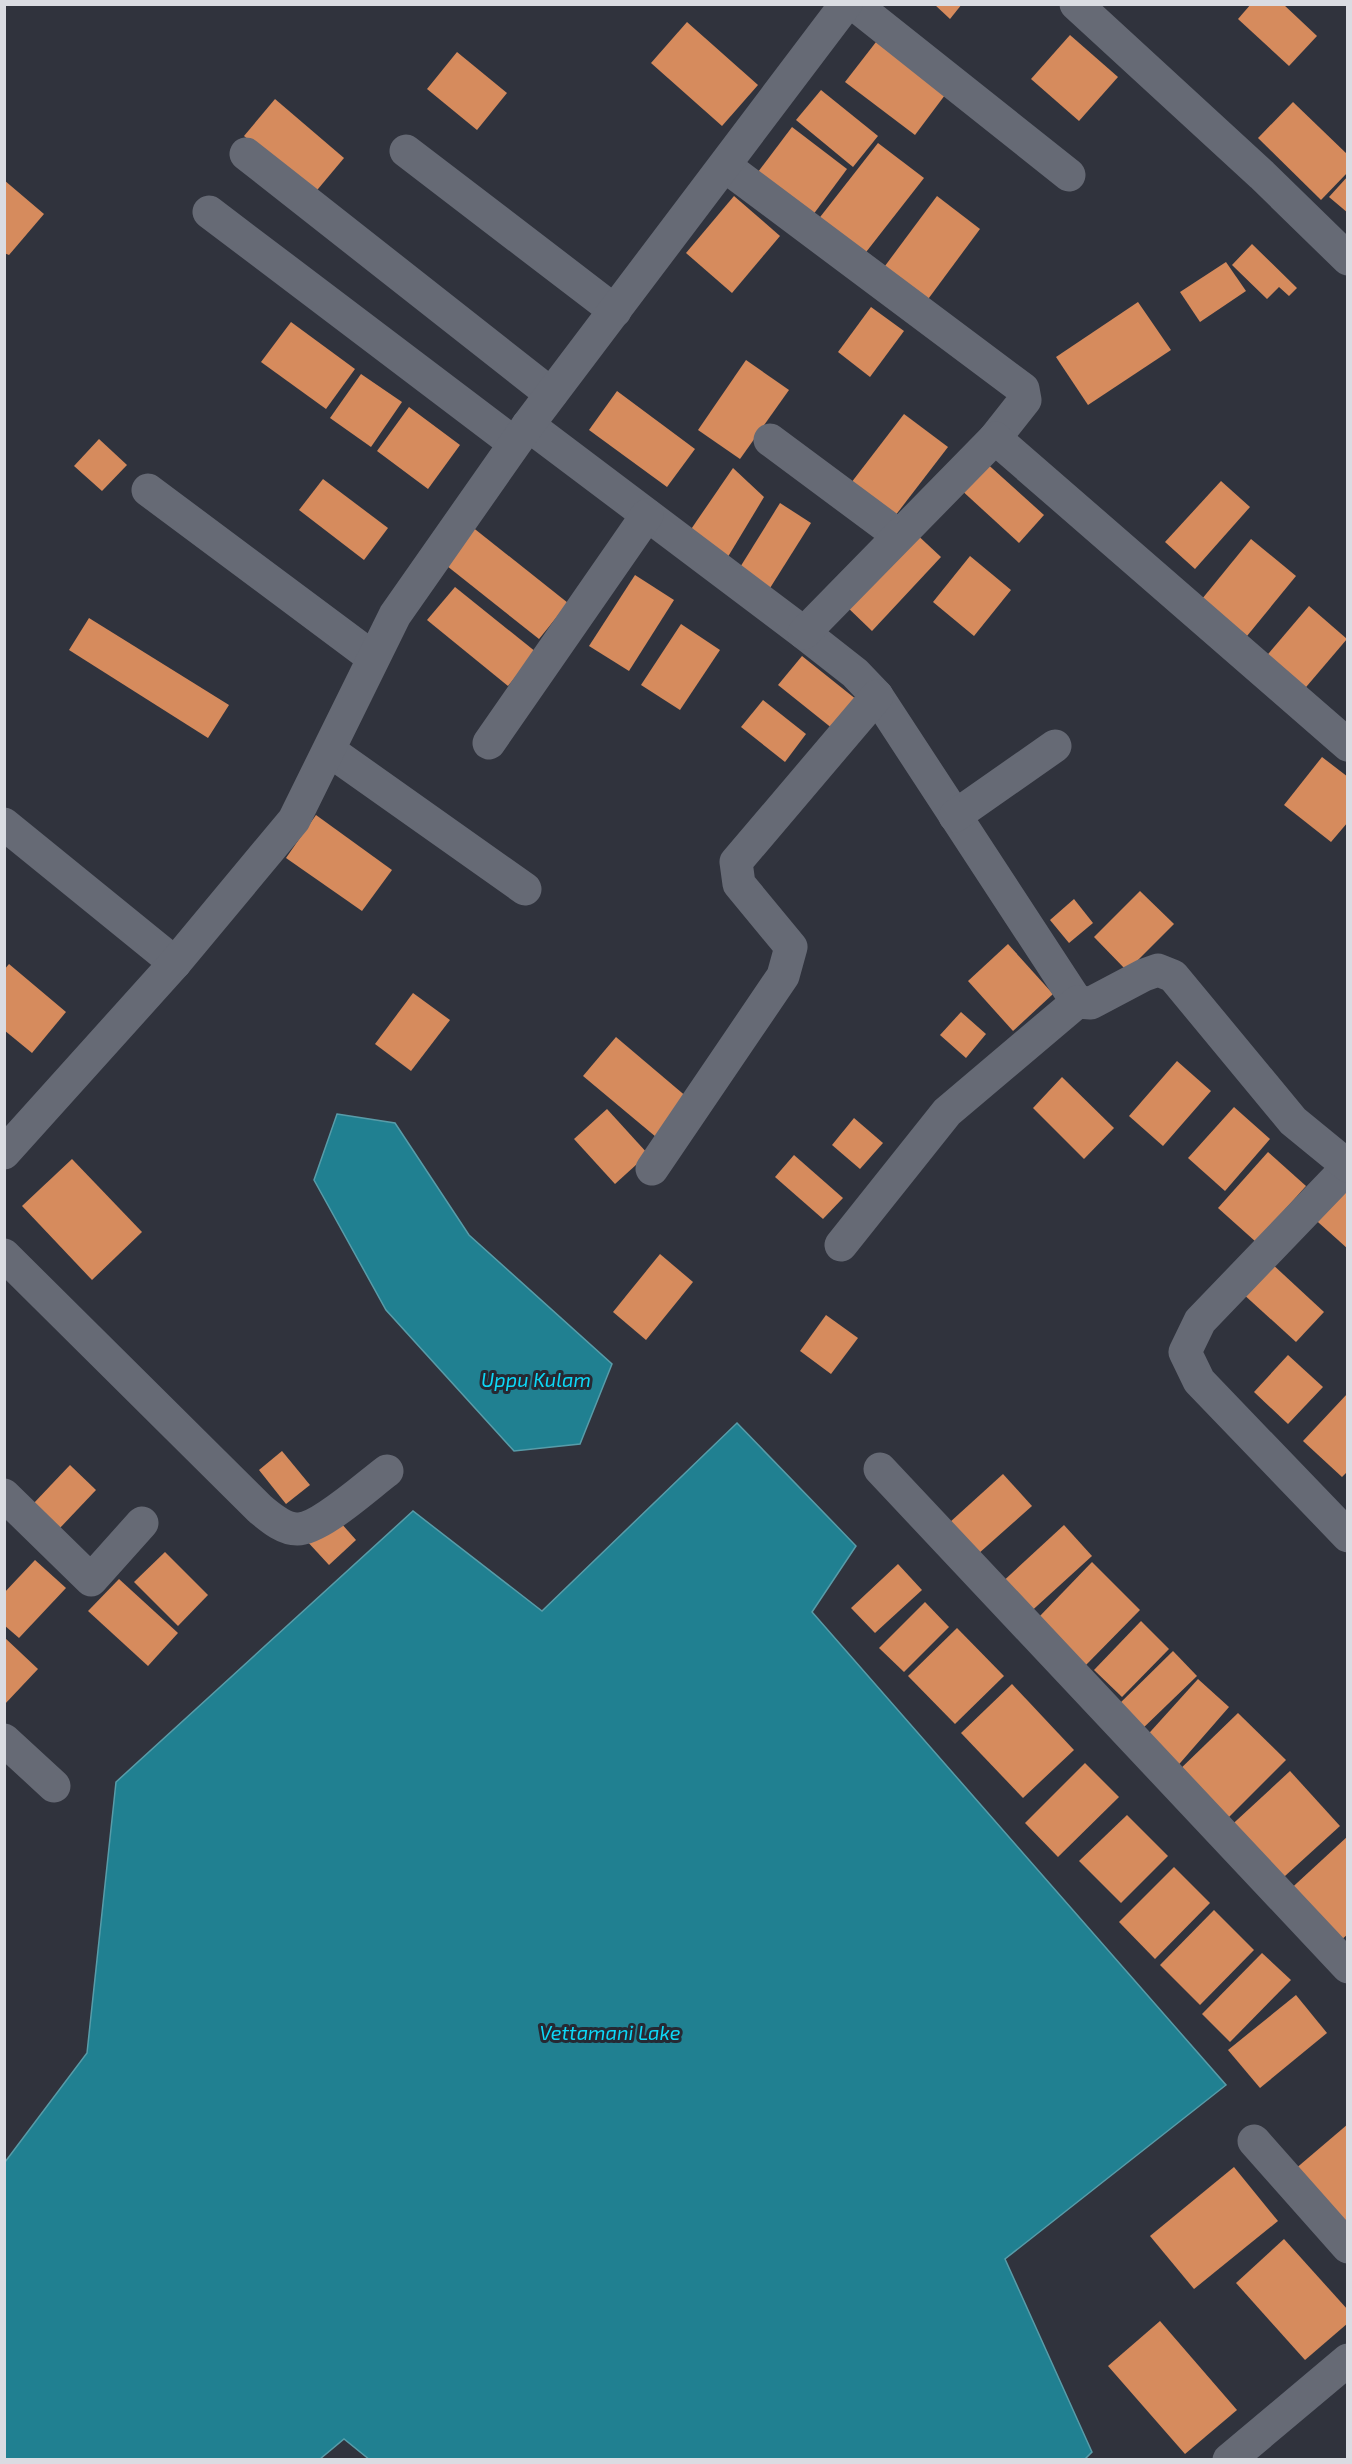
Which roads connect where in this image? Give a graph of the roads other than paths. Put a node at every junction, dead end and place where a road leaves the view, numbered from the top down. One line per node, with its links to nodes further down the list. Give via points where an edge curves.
1 (846, 4): 6 (street)
2 (854, 4): 7 (street)
3 (1076, 4): 9 (street)
4 (406, 152): 10 (street)
5 (246, 154): 11 (street)
6 (725, 166): 10 (street); 13 (street, via 1023,389 1025,400)
7 (1069, 175)
8 (209, 212): 12 (street)
9 (1347, 259)
10 (615, 311): 11 (street)
11 (551, 394): 12 (street)
12 (521, 434): 16 (street); 19 (street, via 395,615)
13 (995, 438): 17 (street); 22 (street)
14 (771, 440): 17 (street)
15 (148, 490): 19 (street)
16 (647, 515): 18 (street); 21 (street)
17 (898, 535): 18 (street)
18 (804, 633): 20 (street)
19 (372, 657): 24 (street)
20 (877, 696): 25 (street); 32 (street, via 736,862 739,884 791,947 783,976)
21 (489, 743)
22 (1347, 745)
23 (1055, 746): 25 (street)
24 (330, 752): 27 (street); 28 (street, via 294,820)
25 (955, 816): 29 (street)
26 (4, 825): 28 (street)
27 (525, 889)
28 (175, 963): 30 (street)
29 (1077, 1002): 31 (street, via 1091,1003 1158,970 1173,976 1293,1121); 33 (street, via 947,1112)
30 (4, 1152)
31 (1347, 1166): 39 (street, via 1200,1321 1185,1352 1199,1381)
32 (652, 1169)
33 (841, 1245)
34 (4, 1255): 36 (street, via 277,1523 297,1529 313,1525)
35 (880, 1469): 42 (street)
36 (387, 1472)
37 (4, 1495): 38 (street, via 91,1580)
38 (142, 1523)
39 (1347, 1536)
40 (4, 1740): 41 (street)
41 (54, 1786)
42 (1347, 1967)
43 (1254, 2141): 44 (street)
44 (1347, 2247)
45 (1347, 2360): 46 (street)
46 (1229, 2460)

